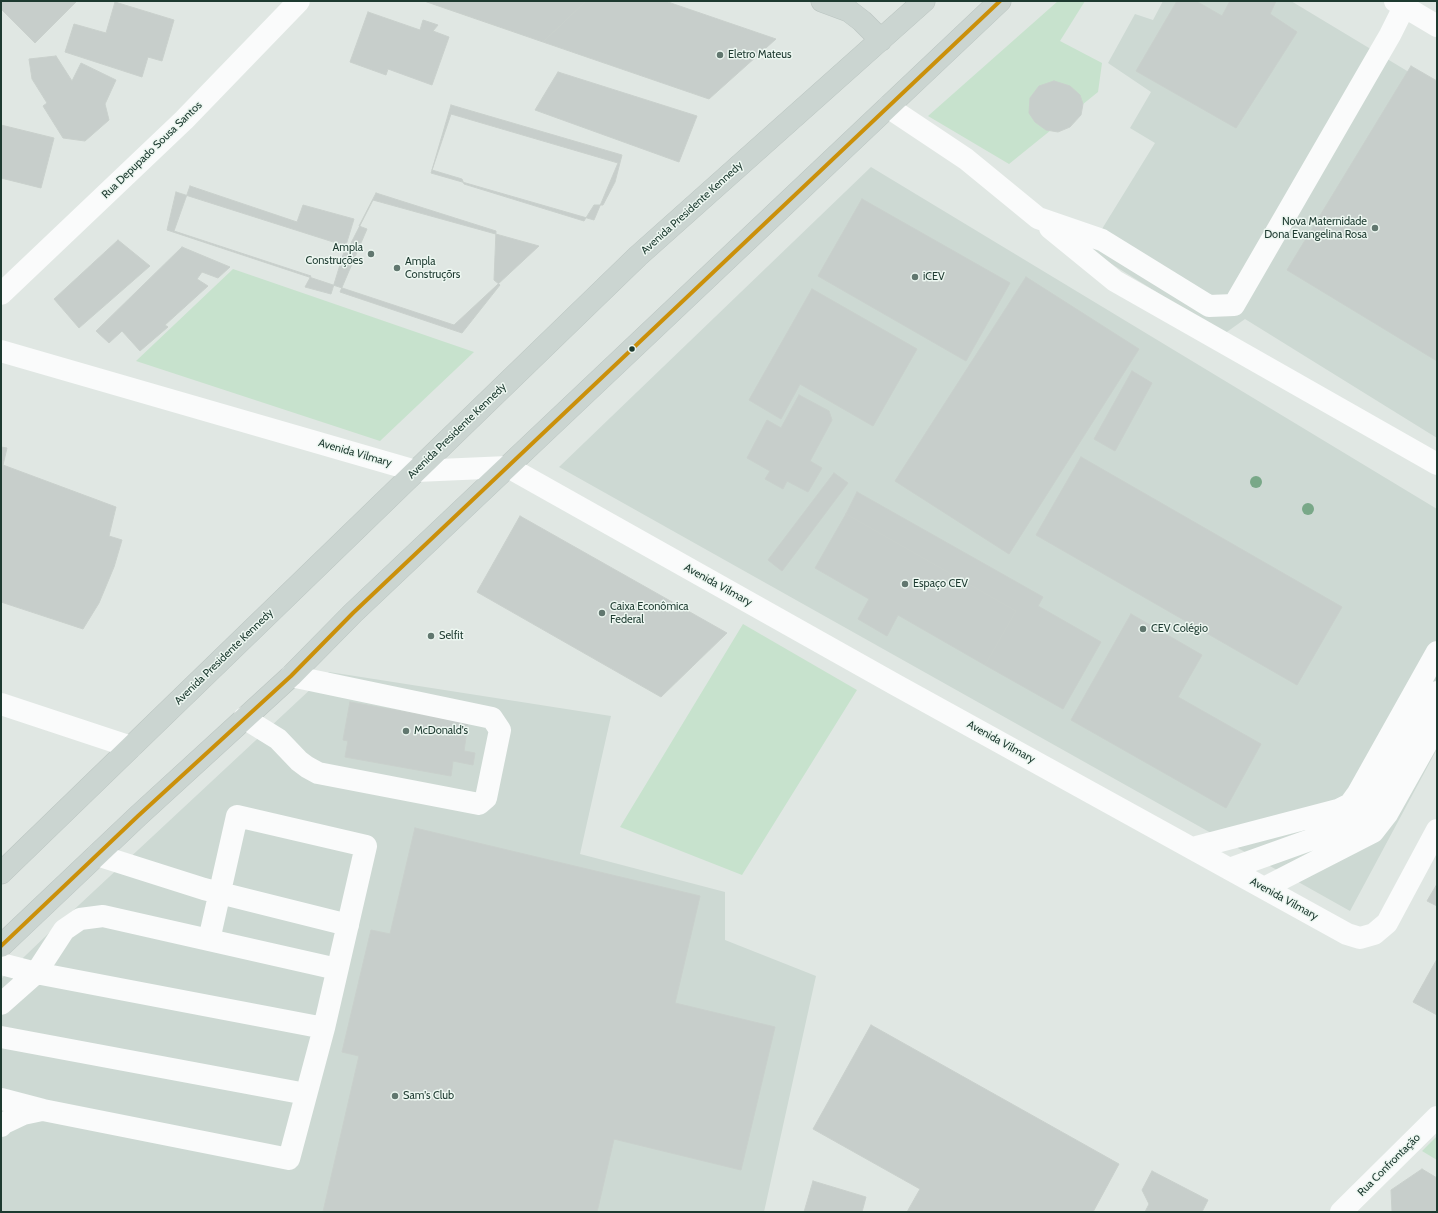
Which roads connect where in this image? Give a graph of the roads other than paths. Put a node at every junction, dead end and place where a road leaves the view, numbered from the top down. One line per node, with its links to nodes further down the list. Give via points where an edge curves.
1 (299, 1): 10 (street, Rua Depupado Sousa Santos, via 184,120)
2 (822, 1): 7 (main road, via 849,11)
3 (924, 1): 7 (main road, Avenida Presidente Kennedy)
4 (1000, 1): 8 (main road)
5 (1399, 4): 6 (street); 9 (street, via 1390,35 1234,305 1208,306 1102,240)
6 (1437, 26)
7 (882, 40): 14 (main road, Avenida Presidente Kennedy, via 638,256)
8 (888, 107): 9 (street, via 966,159); 13 (main road)
9 (1038, 218): 12 (street, via 1115,281)
10 (1, 294)
11 (1, 351): 14 (street, Avenida Vilmary)
12 (1437, 464)
13 (508, 467): 14 (street, Avenida Vilmary); 16 (main road, via 353,613); 23 (street, Avenida Vilmary)
14 (416, 471): 21 (main road, Avenida Presidente Kennedy)
15 (1437, 652): 23 (street, via 1350,804 1338,810)
16 (291, 676): 19 (main road); 19 (street, via 492,718 500,730 486,798 479,804 318,773 307,768 278,739)
17 (1437, 692): 25 (street, via 1374,806 1363,818 1349,826)
18 (1, 704): 21 (street)
19 (244, 718): 24 (main road)
20 (1437, 725): 27 (street, via 1387,814 1373,832)
21 (131, 747): 26 (main road, Avenida Presidente Kennedy)
22 (1437, 830): 27 (street, Avenida Vilmary, via 1387,923 1374,934 1360,938 1354,936)
23 (1192, 848): 25 (street, Avenida Vilmary)
24 (97, 855): 28 (street); 31 (main road)
25 (1230, 869): 27 (street, Avenida Vilmary)
26 (1, 873)
27 (1264, 888)
28 (221, 894): 29 (street); 29 (street, via 237,816 366,846); 30 (street)
29 (348, 925): 33 (street)
30 (209, 940): 33 (street); 34 (street, via 103,916 80,919 64,930)
31 (1, 946)
32 (1, 964): 34 (street)
33 (338, 969): 36 (street)
34 (36, 973): 35 (street); 36 (street)
35 (1, 1004)
36 (324, 1028): 38 (street)
37 (1, 1037): 38 (street)
38 (306, 1094): 40 (street, via 289,1159)
39 (1, 1099): 40 (street)
40 (43, 1110): 42 (street, via 24,1114)
41 (1437, 1117): 43 (street, Rua Confrontação)
42 (1, 1126)
43 (1341, 1212)

